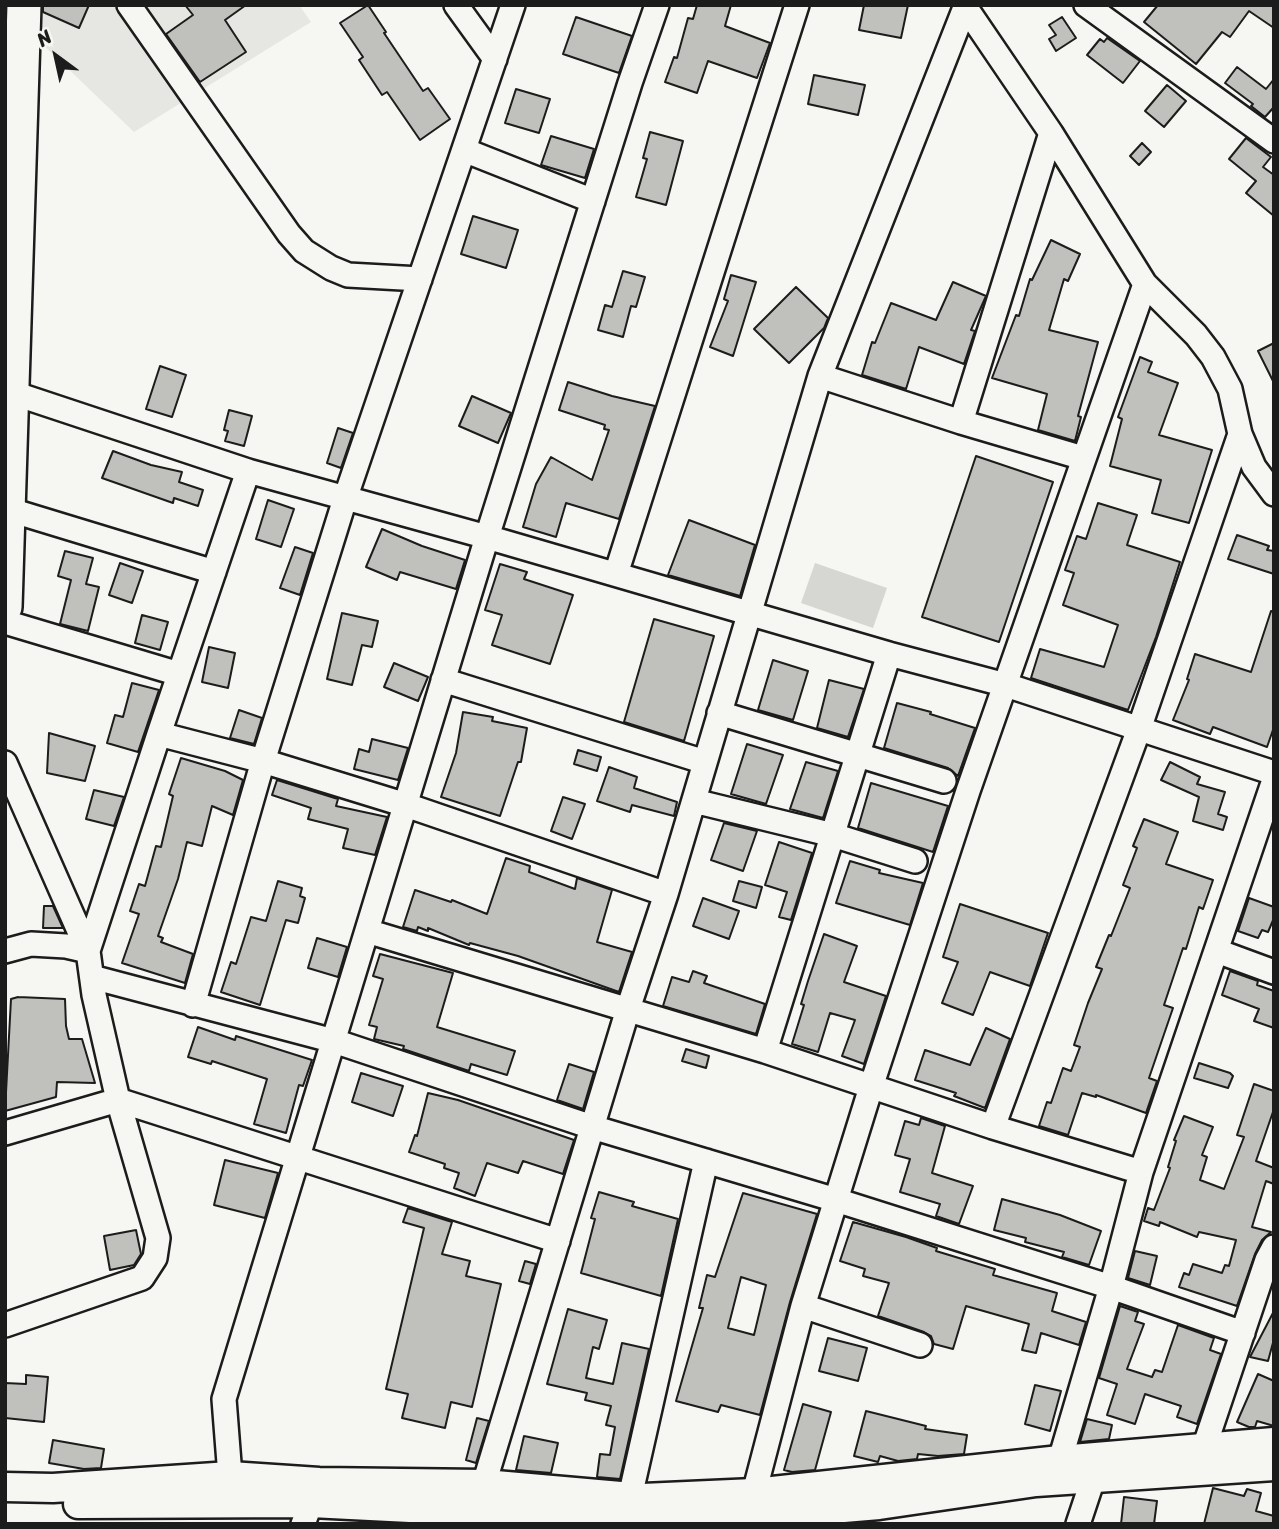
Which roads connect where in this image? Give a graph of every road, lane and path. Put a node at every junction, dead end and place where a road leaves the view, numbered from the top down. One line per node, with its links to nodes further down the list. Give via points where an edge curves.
1 (24, 5): 17 (highway)
2 (130, 5): 14 (street, via 304,251 348,275)
3 (456, 5): 9 (street)
4 (513, 5): 9 (street)
5 (657, 5): 13 (street)
6 (797, 5): 27 (street)
7 (965, 5): 10 (street); 16 (street)
8 (1086, 5): 11 (street)
9 (495, 58): 12 (street)
10 (1051, 133): 15 (street); 18 (street)
11 (1274, 141)
12 (464, 150): 13 (street); 14 (street)
13 (593, 201): 25 (street)
14 (420, 279): 23 (street)
15 (1145, 284): 19 (street, via 1213,357 1230,389); 20 (street)
16 (820, 376): 18 (street); 29 (street)
17 (13, 393): 21 (street); 24 (highway)
18 (961, 422): 20 (street)
19 (1240, 434): 22 (street, via 1254,467); 36 (street)
20 (1083, 458): 34 (street)
21 (248, 471): 23 (street); 26 (street)
22 (1274, 494)
23 (345, 499): 25 (street); 39 (street)
24 (7, 509): 26 (street); 28 (highway)
25 (487, 537): 27 (street); 33 (street)
26 (214, 572): 32 (street)
27 (617, 574): 29 (street)
28 (5, 607)
29 (749, 612): 31 (street); 35 (street)
30 (5, 622): 32 (street)
31 (889, 654): 34 (street); 38 (street)
32 (179, 674): 37 (street)
33 (443, 680): 40 (street); 46 (street)
34 (1006, 685): 36 (street); 60 (street)
35 (719, 713): 38 (street); 40 (street)
36 (1139, 729): 42 (street); 63 (street)
37 (159, 734): 39 (street); 52 (street)
38 (857, 756): 44 (street); 47 (street)
39 (263, 761): 46 (street); 56 (street)
40 (705, 762): 45 (street)
41 (5, 763): 52 (street)
42 (1274, 773)
43 (1274, 780): 53 (street)
44 (944, 781)
45 (694, 800): 47 (street); 49 (street)
46 (406, 805): 49 (street); 50 (street)
47 (833, 835): 48 (street); 59 (street)
48 (915, 861)
49 (666, 894): 57 (street)
50 (367, 931): 57 (street); 58 (street)
51 (5, 951): 52 (street, via 31,944)
52 (88, 951): 55 (street)
53 (1217, 951): 54 (street); 67 (street)
54 (1274, 972)
55 (92, 977): 56 (street); 61 (street)
56 (193, 1005): 58 (street)
57 (628, 1009): 59 (street); 62 (street)
58 (334, 1041): 62 (street); 65 (street)
59 (765, 1051): 60 (street)
60 (872, 1084): 63 (street); 68 (street)
61 (118, 1100): 64 (street); 65 (street); 73 (street, via 158,1238 155,1258 142,1278)
62 (592, 1127): 66 (street); 69 (street)
63 (993, 1127): 67 (street)
64 (5, 1133)
65 (299, 1156): 69 (street); 80 (street, via 224,1399)
66 (706, 1161): 68 (street); 85 (street)
67 (1141, 1172): 71 (street)
68 (836, 1200): 71 (street); 72 (street)
69 (558, 1241): 82 (street)
70 (1274, 1247): 74 (street)
71 (1111, 1287): 74 (street); 78 (street)
72 (803, 1306): 75 (street); 84 (street)
73 (5, 1325)
74 (1243, 1333): 77 (street)
75 (920, 1345)
76 (1274, 1441): 77 (main road)
77 (1204, 1448): 78 (main road)
78 (1060, 1460): 84 (main road)
79 (1274, 1466): 81 (main road)
80 (230, 1476): 82 (main road); 83 (main road)
81 (1093, 1479): 88 (main road, via 1036,1482); 91 (street)
82 (484, 1484): 85 (main road)
83 (5, 1487)
84 (754, 1493): 85 (main road)
85 (630, 1497)
86 (5, 1505): 87 (main road)
87 (307, 1513): 89 (main road)
88 (876, 1514): 90 (main road)
89 (592, 1520): 90 (main road)
90 (727, 1520)
91 (1078, 1524)

